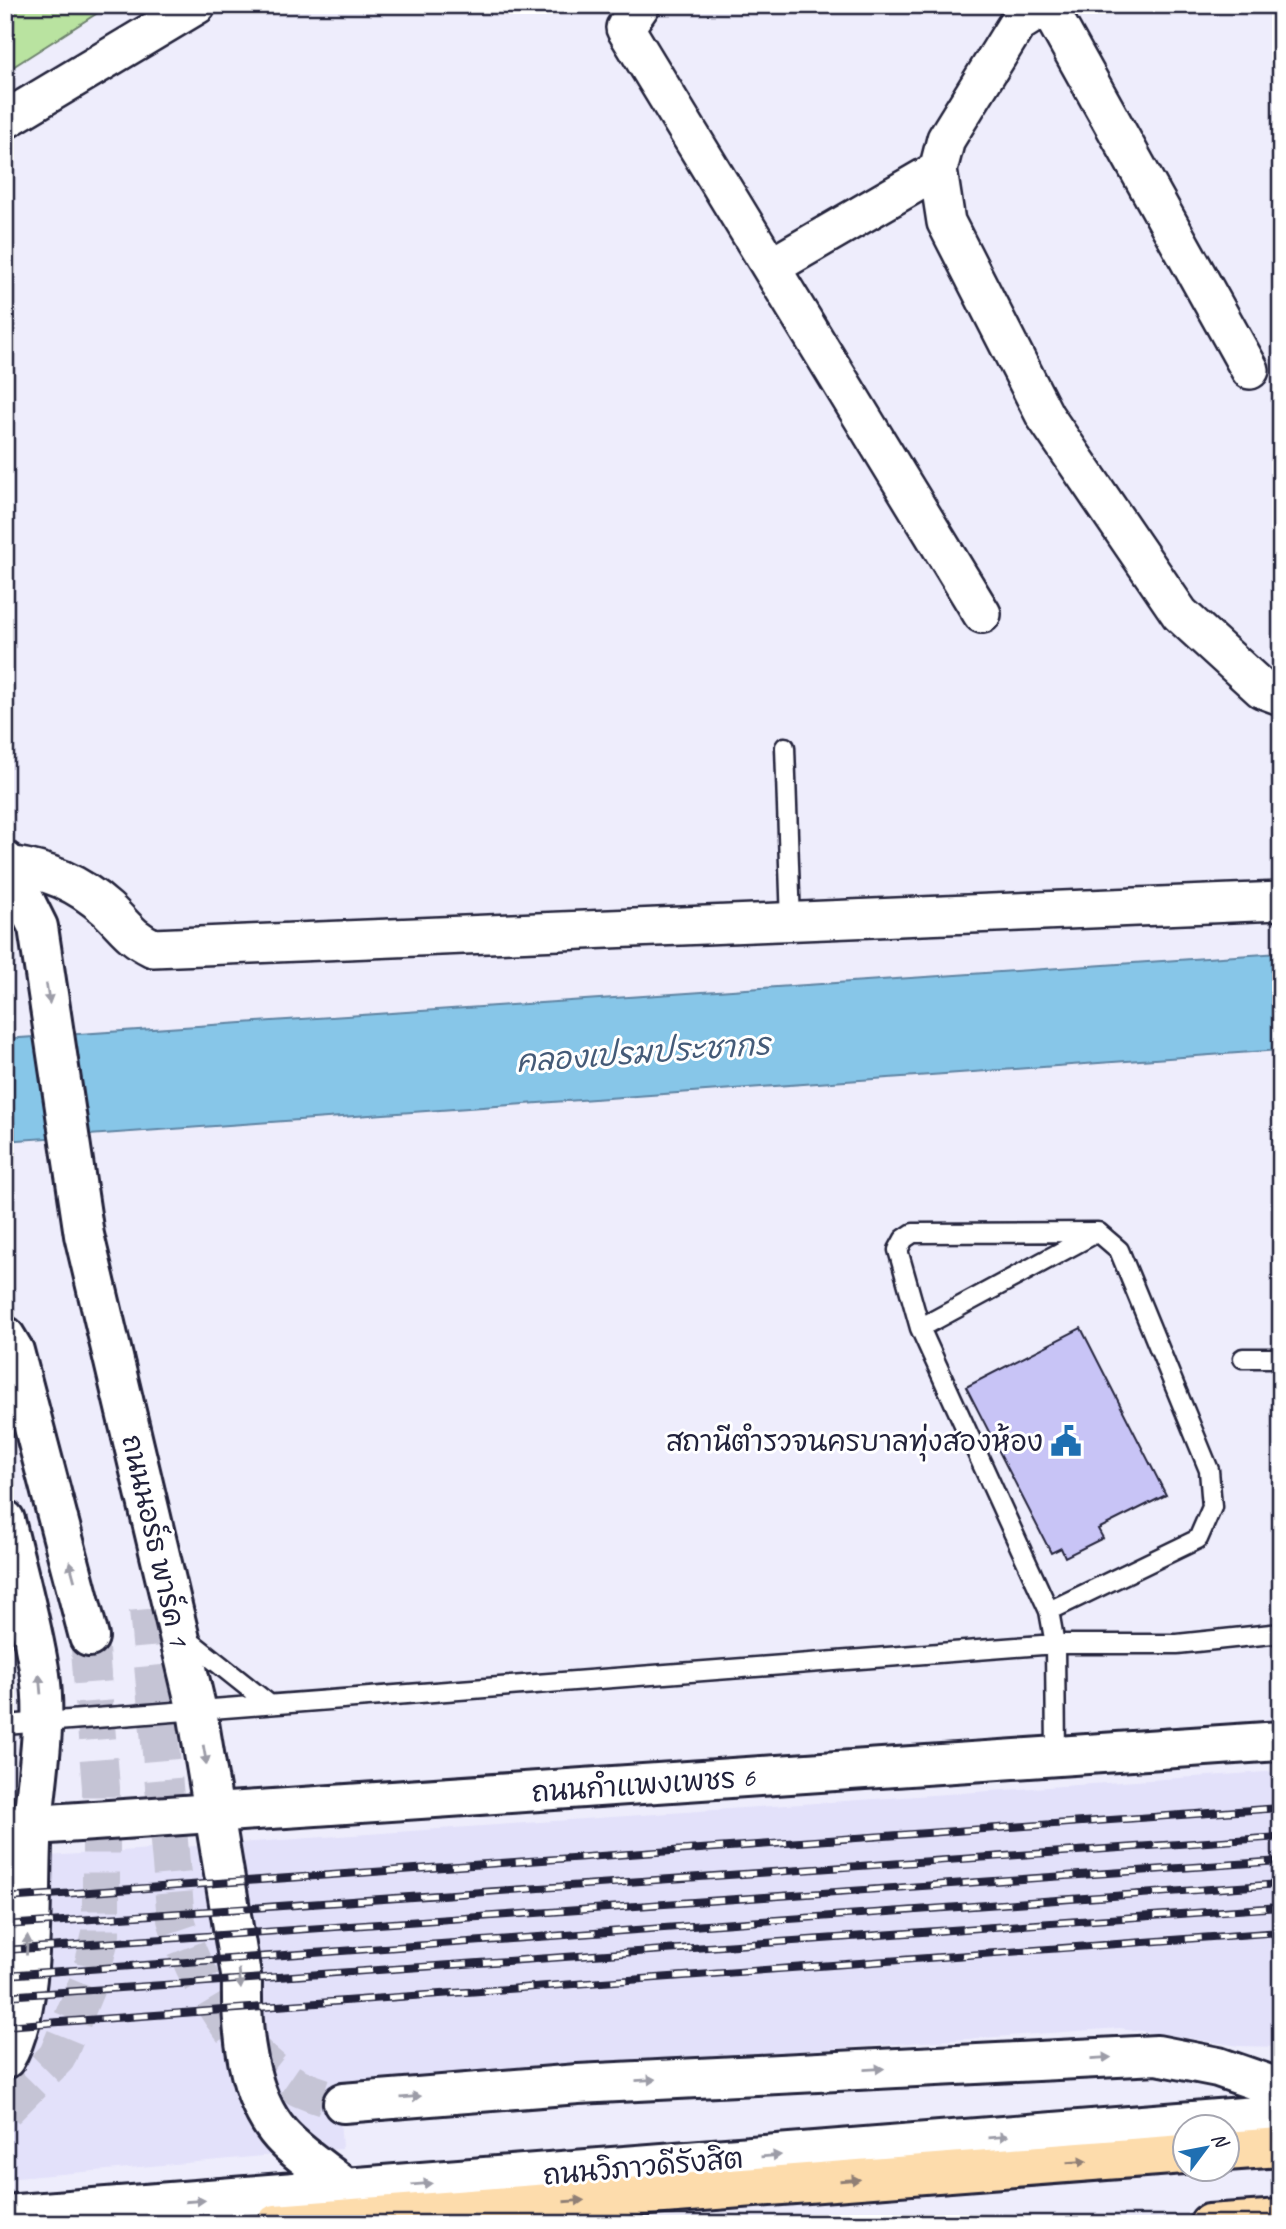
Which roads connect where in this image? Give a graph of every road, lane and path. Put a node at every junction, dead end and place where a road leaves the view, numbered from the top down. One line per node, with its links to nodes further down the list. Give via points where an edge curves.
1 (197, 5): 4 (street)
2 (641, 5): 6 (street, via 625,28)
3 (1029, 10): 5 (street, via 946,139); 7 (street)
4 (5, 120)
5 (938, 170): 6 (street); 9 (street, via 946,222 1045,416 1180,614 1262,689)
6 (771, 267): 8 (street)
7 (1250, 370)
8 (982, 614)
9 (1281, 696)
10 (785, 747): 13 (lane)
11 (7, 863): 13 (street, via 74,883 133,938 153,948); 15 (main road, ถนนนอร์ธ พาร์ค 1, one-way to 15, via 38,927)
12 (1281, 901): 13 (street)
13 (791, 923)
14 (1098, 1232): 16 (lane); 16 (lane, via 913,1233 898,1250); 22 (lane, via 1119,1250 1209,1470 1212,1507 1198,1539)
15 (85, 1235): 21 (main road, via 99,1340); 23 (main road, ถนนนอร์ธ พาร์ค 1)
16 (920, 1328): 22 (lane)
17 (5, 1336): 25 (main road, one-way to 17, via 14,1352)
18 (1243, 1358): 19 (lane)
19 (1281, 1358)
20 (5, 1520): 29 (main road, one-way to 20, via 40,1676)
21 (148, 1609)
22 (1049, 1611): 26 (lane)
23 (180, 1633): 27 (lane); 28 (main road, ถนนนอร์ธ พาร์ค 1)
24 (1281, 1633): 26 (lane, via 1177,1644)
25 (89, 1637)
26 (1055, 1644): 27 (lane); 32 (lane)
27 (269, 1704): 28 (lane)
28 (197, 1711): 29 (lane); 33 (main road, ถนนนอร์ธ พาร์ค 1, one-way to 33)
29 (43, 1721): 30 (lane); 34 (main road)
30 (5, 1725)
31 (1281, 1741): 32 (main road, ถนนกำแพงเพชร 6)
32 (1056, 1757): 33 (main road, ถนนกำแพงเพชร 6)
33 (215, 1812): 34 (main road, ถนนกำแพงเพชร 6); 40 (main road, ถนนนอร์ธ พาร์ค 1, one-way to 40, via 242,1981 243,2021 262,2107 281,2135)
34 (19, 1826): 35 (main road, one-way to 34, via 15,2043 25,1995)
35 (5, 2059)
36 (1281, 2089): 37 (main road, one-way to 36, via 578,2084 1157,2055 1219,2067)
37 (342, 2103)
38 (1281, 2114): 40 (main road, ถนนวิภาวดีรังสิต, one-way to 38)
39 (1170, 2155): 43 (highway, ถนนวิภาวดีรังสิต, one-way to 39)
40 (348, 2190): 41 (main road, ถนนวิภาวดีรังสิต, one-way to 40)
41 (5, 2215)
42 (1281, 2218): 44 (highway)
43 (276, 2224)
44 (1209, 2224)

